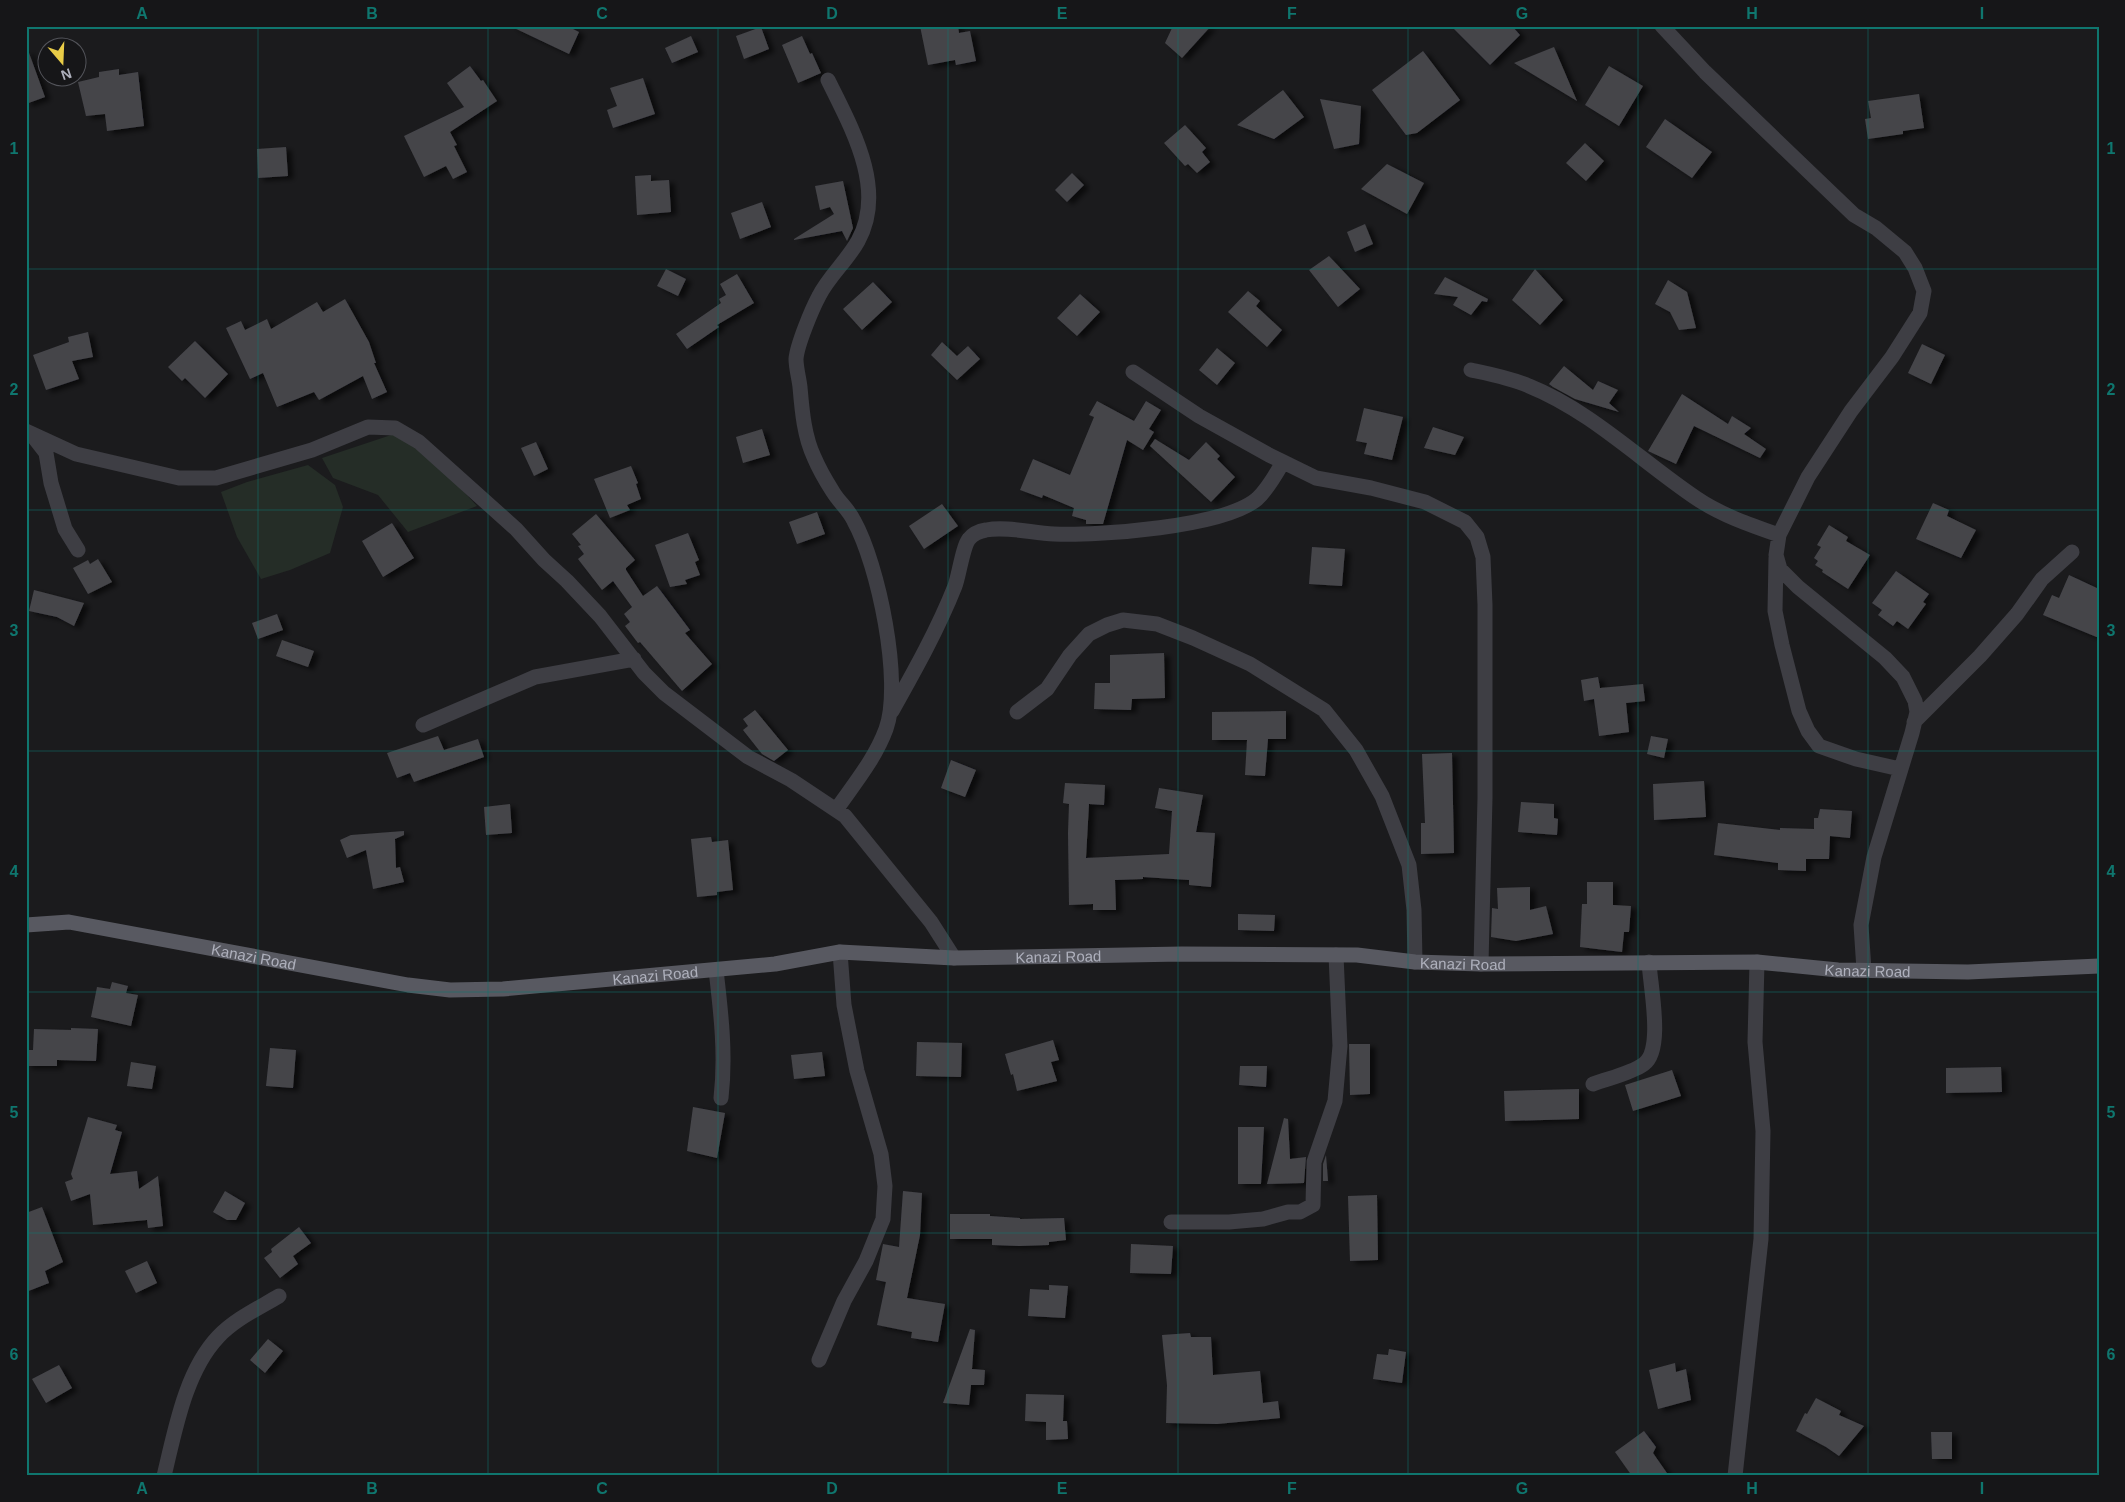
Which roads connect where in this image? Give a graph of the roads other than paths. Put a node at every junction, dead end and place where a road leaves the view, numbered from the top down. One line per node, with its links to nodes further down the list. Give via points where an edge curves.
1 (1662, 26): 7 (street, via 1705,72 1854,215 1905,252 1924,291 1920,312 1808,477)
2 (828, 80): 13 (street, via 860,149 868,196 866,220 858,242 824,286 812,310 796,359 803,414 813,455 834,494 854,519 873,570 889,647)
3 (1471, 370): 7 (street, via 1529,386 1584,415 1698,499 1746,524)
4 (1133, 372): 6 (street, via 1199,416)
5 (29, 432): 8 (street, via 46,453 65,529); 11 (street, via 76,454 179,478 216,478 312,450 368,427 395,428 432,452 447,469 516,528 600,616)
6 (1283, 462): 13 (street, via 1257,499 1215,518 1116,532 1055,534 986,530 977,533 968,539 956,584 940,620); 25 (street, via 1316,478 1425,502 1465,522 1477,538 1483,557 1485,615)
7 (1778, 535): 10 (street)
8 (78, 550)
9 (2072, 552): 14 (street, via 2042,579 1980,656)
10 (1776, 555): 14 (street, via 1780,569 1798,587 1903,677 1915,701 1917,712); 16 (street, via 1775,611 1799,711 1808,731 1819,746 1856,760)
11 (634, 659): 15 (street, via 534,677); 17 (street, via 664,693 702,723 748,757)
12 (1017, 712): 22 (street, via 1047,689 1070,655 1090,634 1123,620 1157,624 1193,638 1250,664 1324,710 1356,750 1382,796 1410,865)
13 (890, 714): 17 (street, via 873,757)
14 (1914, 722): 16 (street)
15 (423, 725)
16 (1900, 769): 28 (street, via 1874,857 1861,925)
17 (836, 810): 21 (street, via 845,816 912,898)
18 (26, 925): 27 (main road, Kanazi Road, via 69,922 450,990 503,989)
19 (840, 952): 21 (main road, Kanazi Road); 27 (main road, Kanazi Road, via 775,964); 33 (street, via 844,1004 856,1071 881,1154 885,1186 883,1219)
20 (1336, 955): 21 (main road, Kanazi Road); 22 (main road, Kanazi Road); 31 (street, via 1340,1046 1335,1101 1314,1162 1313,1205 1300,1212 1264,1219)
21 (954, 958)
22 (1415, 962): 25 (main road, Kanazi Road)
23 (1649, 962): 24 (main road, Kanazi Road); 25 (main road, Kanazi Road); 29 (street, via 1655,1025 1651,1056 1645,1064)
24 (1757, 962): 28 (main road, Kanazi Road); 35 (street, via 1755,1042 1763,1131 1761,1239)
25 (1481, 964)
26 (2099, 966): 28 (main road, Kanazi Road, via 1968,972)
27 (716, 970): 30 (street, via 723,1040)
28 (1864, 970)
29 (1593, 1084)
30 (721, 1098)
31 (1171, 1222)
32 (279, 1296): 34 (street, via 218,1337 197,1368 181,1407)
33 (819, 1360)
34 (164, 1476)
35 (1735, 1476)

